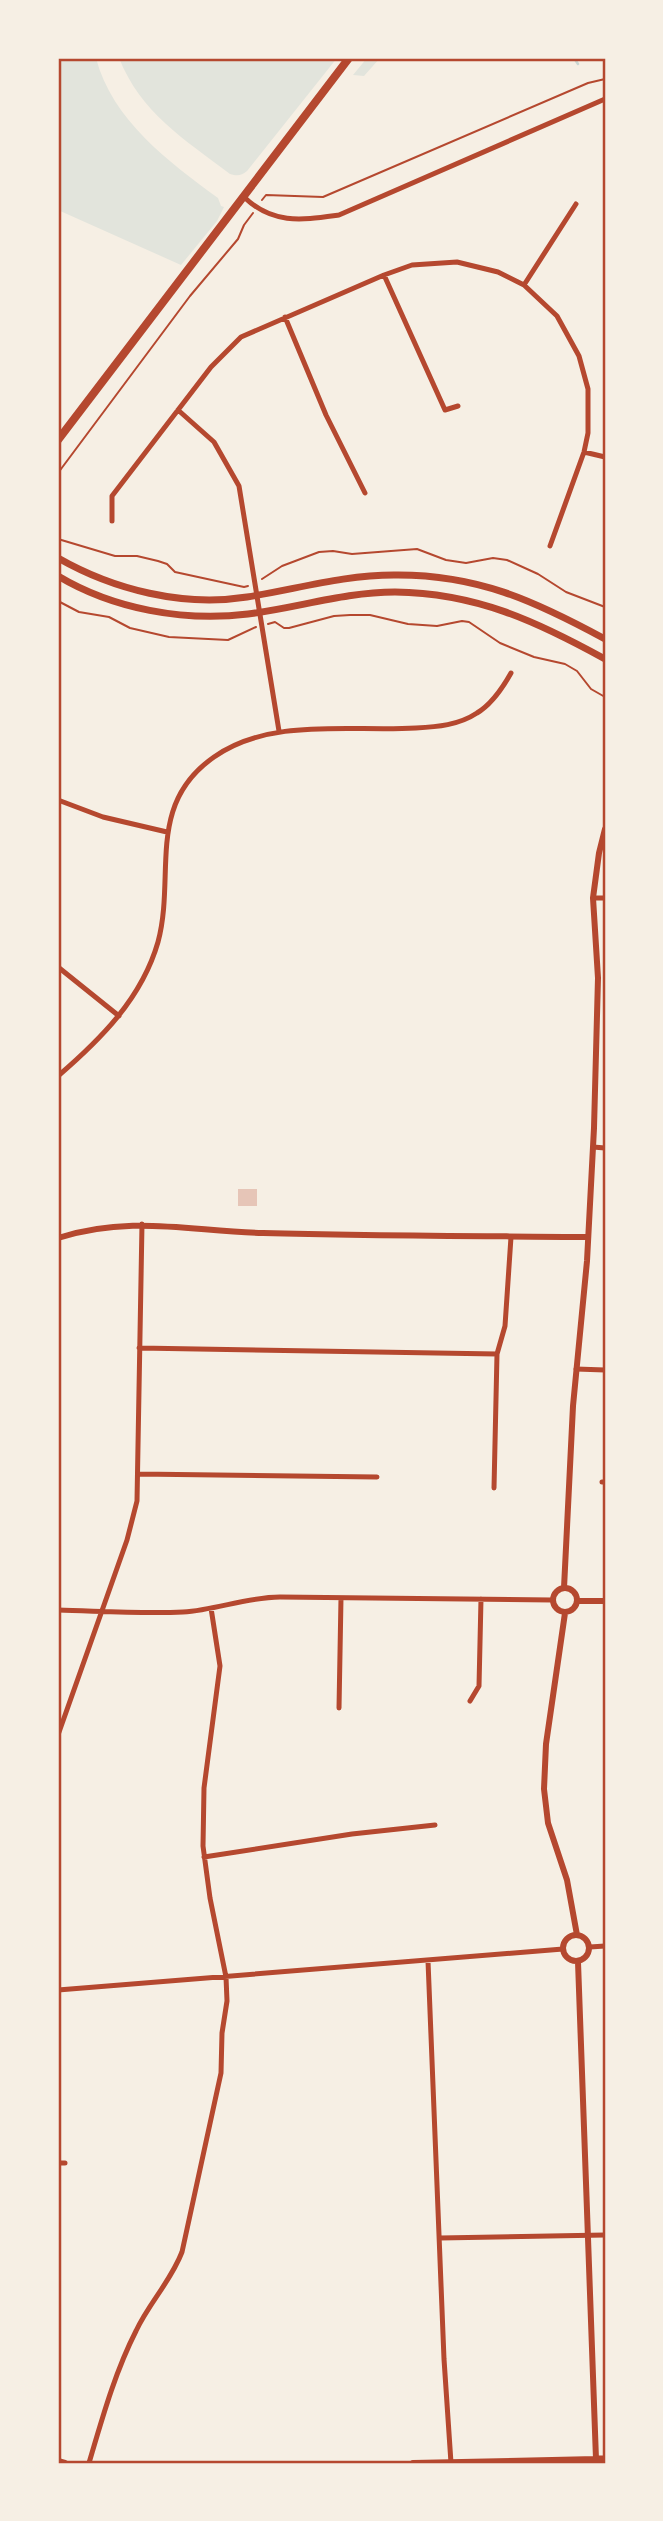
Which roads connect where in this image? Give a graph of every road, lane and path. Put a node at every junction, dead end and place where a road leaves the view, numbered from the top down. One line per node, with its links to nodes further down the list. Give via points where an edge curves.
1 (349, 58): 4 (main road)
2 (605, 79): 6 (path, via 323,197 266,195)
3 (605, 99): 6 (street, via 339,215 289,218 267,215)
4 (244, 197): 6 (street); 12 (main road)
5 (576, 204): 8 (street)
6 (256, 208): 15 (path, via 238,240 190,296)
7 (384, 275): 8 (street, via 412,265 457,262 498,272); 9 (street); 10 (street, via 445,410)
8 (524, 285): 13 (street, via 557,316 579,356 590,418)
9 (285, 317): 11 (street, via 233,344); 16 (street)
10 (458, 406)
11 (178, 410): 17 (street, via 112,496); 22 (street, via 214,442 239,486)
12 (58, 440)
13 (584, 452): 14 (street); 19 (street)
14 (605, 457)
15 (58, 473)
16 (365, 492)
17 (111, 521)
18 (58, 539): 22 (path, via 158,561 194,577 244,587)
19 (550, 546)
20 (58, 558): 23 (main road, via 107,582 164,595 205,599)
21 (58, 576): 26 (main road, via 89,592 148,610 196,616)
22 (256, 583): 23 (street); 25 (path, via 282,566 319,552 417,549 466,563 507,560)
23 (257, 595): 26 (street); 28 (main road, via 378,575 445,578 518,596)
24 (58, 601): 27 (path, via 139,630 189,639 228,640)
25 (605, 607)
26 (260, 612): 27 (street); 29 (main road, via 369,593 453,597 527,618)
27 (262, 625): 31 (path, via 275,622 289,628 350,615 437,626 469,622 500,643 565,664); 32 (street)
28 (605, 639)
29 (605, 659)
30 (511, 673): 32 (street, via 483,709 451,724)
31 (605, 697)
32 (279, 731): 35 (street, via 240,742 201,768 180,796)
33 (58, 800): 35 (street, via 103,817)
34 (605, 829): 36 (street)
35 (167, 832): 39 (street, via 157,944 134,995)
36 (593, 898): 37 (street); 41 (street, via 598,989)
37 (605, 898)
38 (58, 967): 39 (street)
39 (118, 1016): 40 (street)
40 (58, 1076)
41 (593, 1147): 42 (street); 45 (street)
42 (605, 1148)
43 (142, 1224): 44 (street, via 261,1233); 46 (street); 47 (street)
44 (511, 1237): 45 (street); 48 (street, via 505,1326)
45 (588, 1237): 49 (street)
46 (58, 1238)
47 (139, 1348): 48 (street); 51 (street)
48 (497, 1354): 53 (street)
49 (576, 1369): 50 (street); 54 (street)
50 (605, 1370)
51 (138, 1474): 52 (street); 62 (street, via 133,1519)
52 (377, 1476)
53 (494, 1488)
54 (564, 1588): 57 (street, via 556,1591); 58 (street, via 574,1591)
55 (341, 1598): 56 (street); 60 (street, via 265,1597); 65 (street)
56 (481, 1599): 57 (street); 64 (street, via 479,1686)
57 (552, 1600): 63 (street, via 557,1610)
58 (577, 1601): 59 (street); 63 (street)
59 (605, 1601)
60 (211, 1608): 62 (street); 68 (street, via 220,1667 204,1788)
61 (58, 1610): 62 (street)
62 (101, 1612): 66 (street)
63 (565, 1613): 69 (street, via 544,1789 548,1823 567,1880)
64 (470, 1701)
65 (339, 1708)
66 (58, 1735)
67 (435, 1825): 68 (street)
68 (204, 1857): 75 (street)
69 (577, 1935): 71 (street); 72 (street, via 567,1939)
70 (605, 1946): 71 (street)
71 (590, 1947): 74 (street, via 587,1957)
72 (563, 1949): 73 (street); 74 (street, via 568,1958)
73 (428, 1961): 75 (street); 81 (street)
74 (578, 1962): 79 (street)
75 (226, 1977): 76 (street); 86 (street, via 221,2073 182,2252 127,2350)
76 (58, 1990)
77 (58, 2163): 78 (street)
78 (65, 2163)
79 (589, 2234): 80 (street); 81 (street); 84 (street)
80 (605, 2235)
81 (440, 2238): 88 (street)
82 (605, 2459): 84 (main road)
83 (58, 2461): 85 (street)
84 (596, 2461): 88 (street)
85 (65, 2463)
86 (89, 2463)
87 (413, 2463): 88 (street)
88 (451, 2463)

